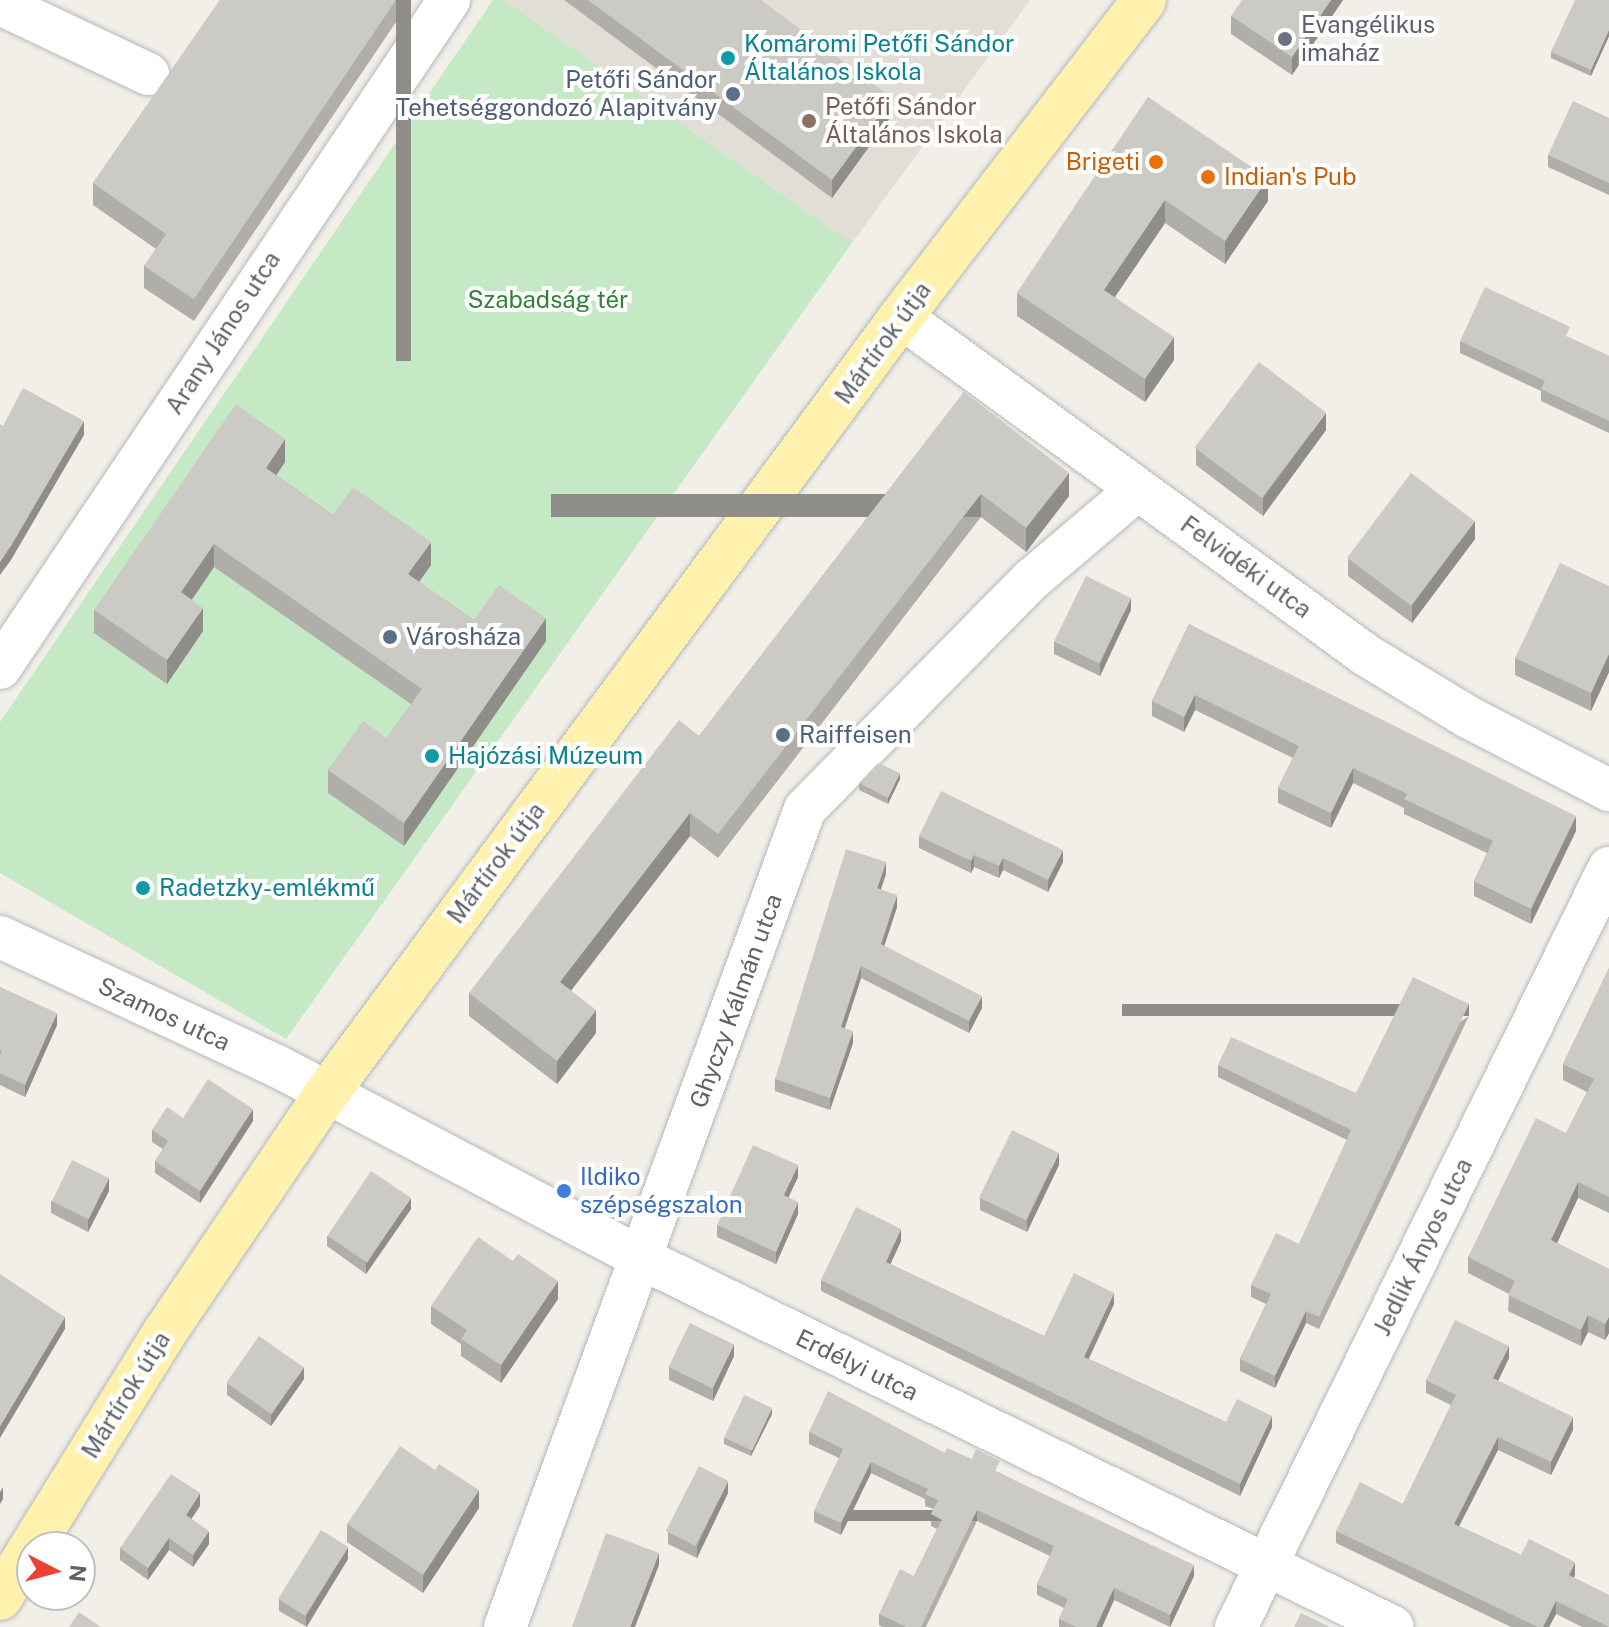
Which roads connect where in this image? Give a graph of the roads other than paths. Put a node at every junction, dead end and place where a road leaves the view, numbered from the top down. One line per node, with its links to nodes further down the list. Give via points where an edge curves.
1 (449, 0): 7 (street, Arany János utca)
2 (1144, 0): 5 (main road, Mártírok útja)
3 (0, 4): 4 (street)
4 (148, 74)
5 (901, 317): 6 (street, Felvidéki utca); 11 (main road, Mártírok útja)
6 (1138, 489): 8 (street, Felvidéki utca, via 1366,655 1468,717); 12 (street, Ghyczy Kálmán utca, via 1031,580 805,809)
7 (0, 668)
8 (1609, 790)
9 (1609, 868): 13 (street, Jedlik Ányos utca)
10 (0, 937): 11 (street, Szamos utca)
11 (327, 1093): 12 (street, Erdélyi utca); 14 (main road, Mártírok útja, via 165,1332)
12 (643, 1259): 13 (street, Erdélyi utca); 15 (street, Ghyczy Kálmán utca)
13 (1265, 1567): 16 (street, Jedlik Ányos utca); 17 (street, Erdélyi utca)
14 (0, 1598)
15 (505, 1627)
16 (1236, 1627)
17 (1393, 1627)

